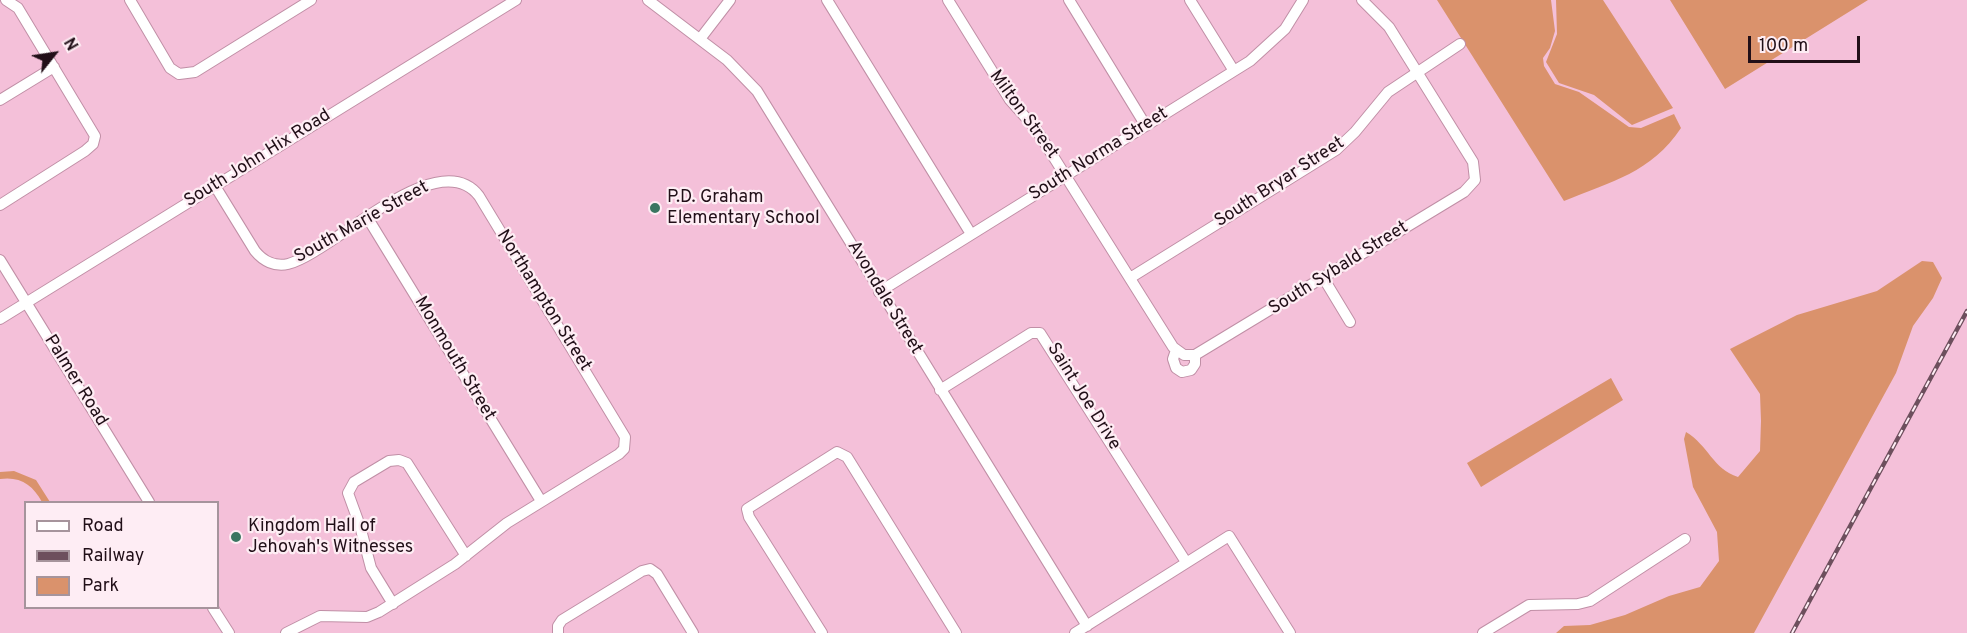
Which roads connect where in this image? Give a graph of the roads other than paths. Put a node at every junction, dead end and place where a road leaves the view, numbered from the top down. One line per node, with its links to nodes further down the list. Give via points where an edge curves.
1 (6, 0): 15 (street, via 18,8)
2 (130, 0): 3 (street, via 170,68 184,75 195,72)
3 (311, 0)
4 (516, 0): 22 (street, South John Hix Road)
5 (648, 0): 13 (street, Avondale Street)
6 (730, 0): 13 (street)
7 (827, 0): 25 (street)
8 (948, 0): 20 (street, Milton Street, via 1004,92 1036,129)
9 (1069, 0): 19 (street)
10 (1190, 0): 16 (street)
11 (1303, 0): 16 (street, South Norma Street, via 1269,46)
12 (1362, 0): 17 (street, via 1382,19)
13 (700, 39): 29 (street, Avondale Street, via 757,91)
14 (1460, 44): 17 (street, South Bryar Street)
15 (54, 67): 18 (street); 23 (street, via 93,131 94,141 86,151)
16 (1234, 71): 19 (street, South Norma Street)
17 (1416, 71): 27 (street, South Bryar Street, via 1388,92 1336,150); 28 (street, South Sybald Street, via 1473,162 1476,176 1464,192)
18 (0, 100)
19 (1146, 126): 20 (street, South Norma Street)
20 (1066, 175): 25 (street, South Norma Street); 27 (street, Milton Street)
21 (441, 180): 24 (street, South Marie Street); 37 (street, Northampton Street, via 462,183 478,196 623,432 625,444 619,454)
22 (215, 186): 24 (street, South Marie Street, via 255,251 273,264 296,261); 30 (street, South John Hix Road)
23 (0, 205)
24 (367, 217): 37 (street, Monmouth Street)
25 (971, 234): 29 (street, South Norma Street)
26 (0, 260): 30 (street, Palmer Road)
27 (1130, 278): 33 (street, Milton Street)
28 (1324, 279): 32 (street); 33 (street, South Sybald Street)
29 (879, 292): 35 (street, Avondale Street)
30 (26, 303): 31 (street, South John Hix Road); 36 (street, Palmer Road)
31 (0, 319)
32 (1350, 322)
33 (1186, 354): 34 (street, South Sybald Street, via 1195,364 1191,370); 34 (street, Milton Street, via 1173,359)
34 (1182, 372)
35 (939, 390): 40 (street, Saint Joe Drive, via 1031,333 1040,333); 43 (street, Avondale Street)
36 (148, 501)
37 (541, 501): 39 (street)
38 (1685, 539): 52 (street, via 1590,601 1529,605)
39 (466, 556): 41 (street); 41 (street, via 407,463 390,461 354,482 348,497 371,568)
40 (1186, 562): 43 (street); 51 (street, via 1229,536)
41 (393, 604): 46 (street, via 366,616 320,616)
42 (214, 609): 45 (street)
43 (1087, 626): 50 (street)
44 (558, 629): 47 (street, via 562,620 645,569 654,571)
45 (229, 633)
46 (286, 633)
47 (693, 633)
48 (822, 633): 49 (street, via 747,509 837,452 847,457)
49 (956, 633)
50 (1075, 633)
51 (1290, 633)
52 (1483, 633)

